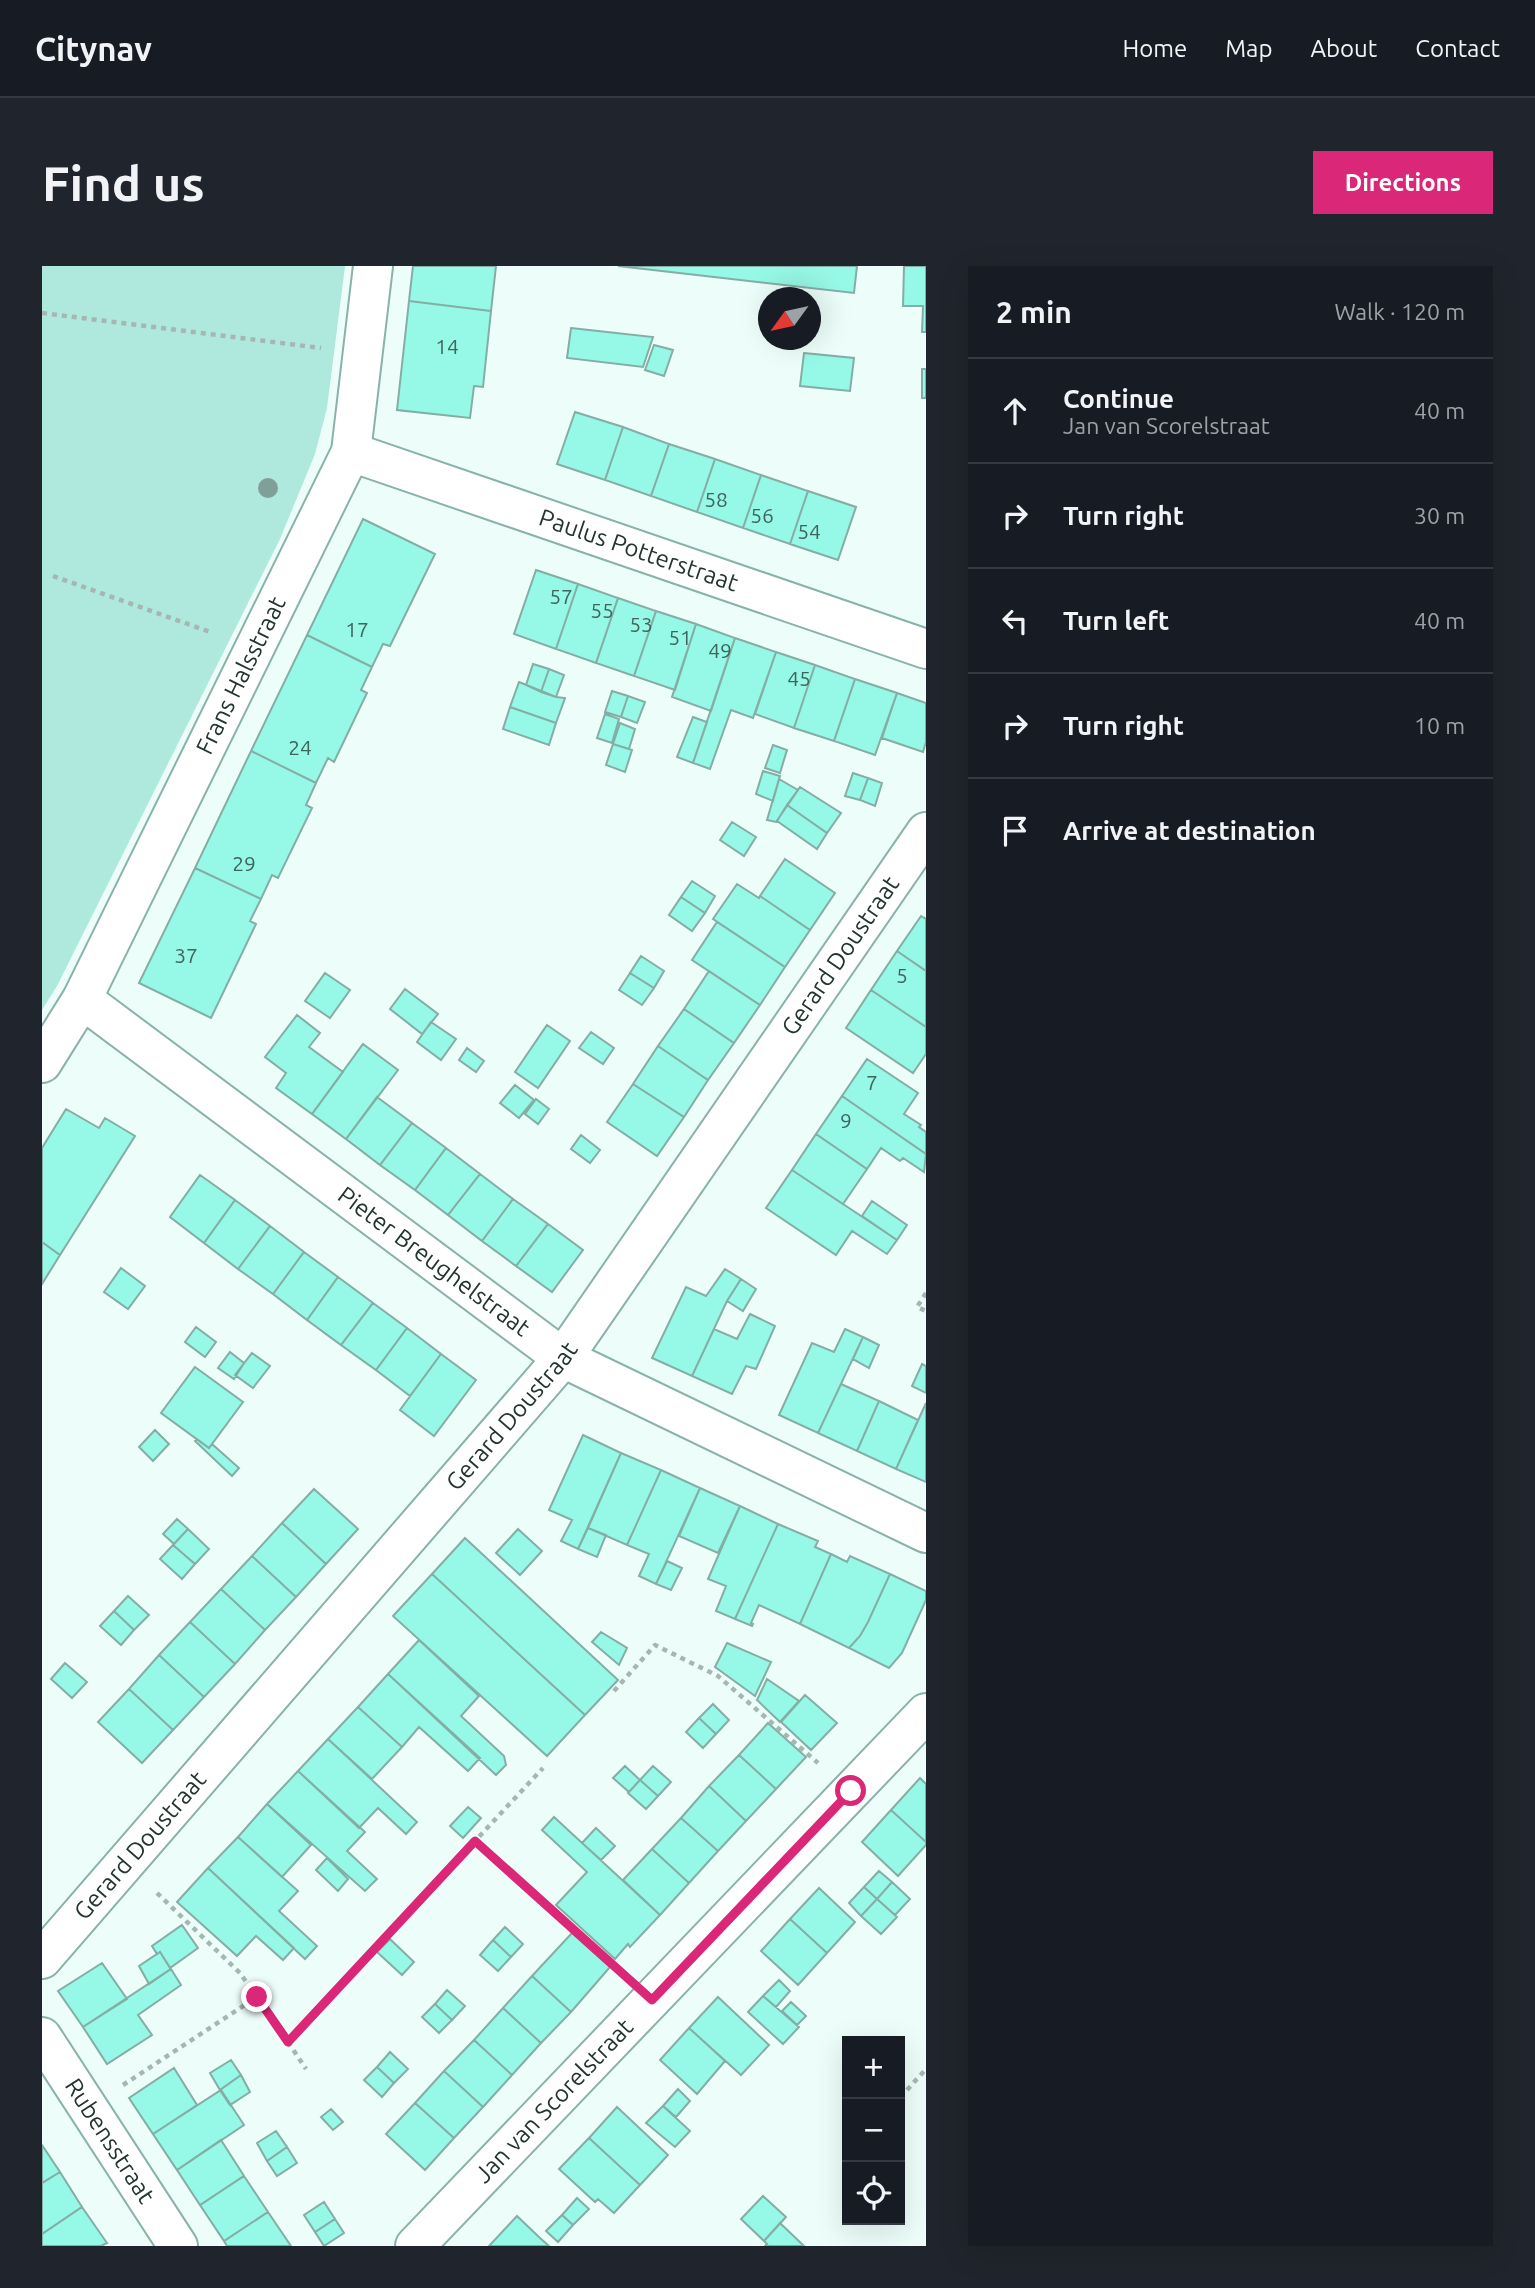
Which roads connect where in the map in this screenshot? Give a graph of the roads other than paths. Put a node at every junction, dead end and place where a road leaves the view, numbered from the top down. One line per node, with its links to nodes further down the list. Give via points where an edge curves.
1 (373, 266): 2 (street, Frans Halsstraat)
2 (351, 452): 3 (street, Paulus Potterstraat); 5 (street, Frans Halsstraat)
3 (926, 649)
4 (926, 832): 7 (street, Gerard Doustraat)
5 (82, 999): 6 (street, Frans Halsstraat); 7 (street, Pieter Breughelstraat)
6 (42, 1063)
7 (563, 1358): 8 (street, Pieter Breughelstraat); 10 (street, Gerard Doustraat)
8 (926, 1533)
9 (926, 1713): 13 (street, Jan van Scorelstraat)
10 (42, 1959)
11 (42, 2037): 12 (street, Rubensstraat)
12 (178, 2246)
13 (415, 2246)

